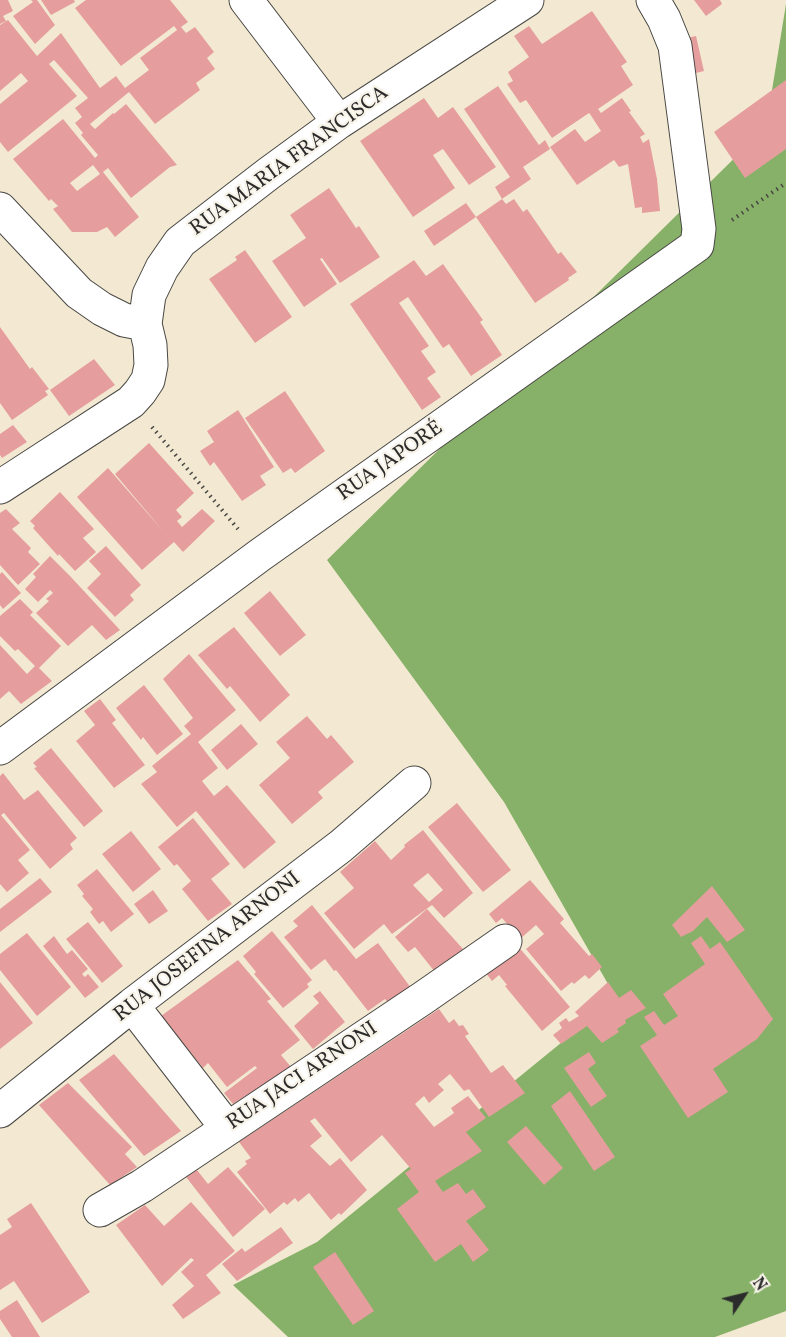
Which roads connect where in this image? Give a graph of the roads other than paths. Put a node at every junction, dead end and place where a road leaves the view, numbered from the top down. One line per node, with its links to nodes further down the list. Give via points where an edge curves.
1 (246, 0): 4 (street)
2 (527, 0): 4 (street, RUA MARIA FRANCISCA)
3 (652, 0): 8 (street, RUA JAPORÉ, via 675,46 699,229 697,244 260,555)
4 (339, 122): 6 (street, RUA MARIA FRANCISCA, via 180,242 149,295)
5 (0, 209): 6 (street, via 79,292 124,320)
6 (145, 324): 7 (street, RUA MARIA FRANCISCA, via 150,345 148,380 131,402)
7 (0, 487)
8 (0, 748)
9 (414, 783): 11 (street, RUA JOSEFINA ARNONI, via 341,846)
10 (505, 941): 13 (street, RUA JACI ARNONI)
11 (132, 1005): 12 (street, RUA JOSEFINA ARNONI); 13 (street)
12 (0, 1111)
13 (227, 1128): 14 (street, RUA JACI ARNONI)
14 (100, 1210)

